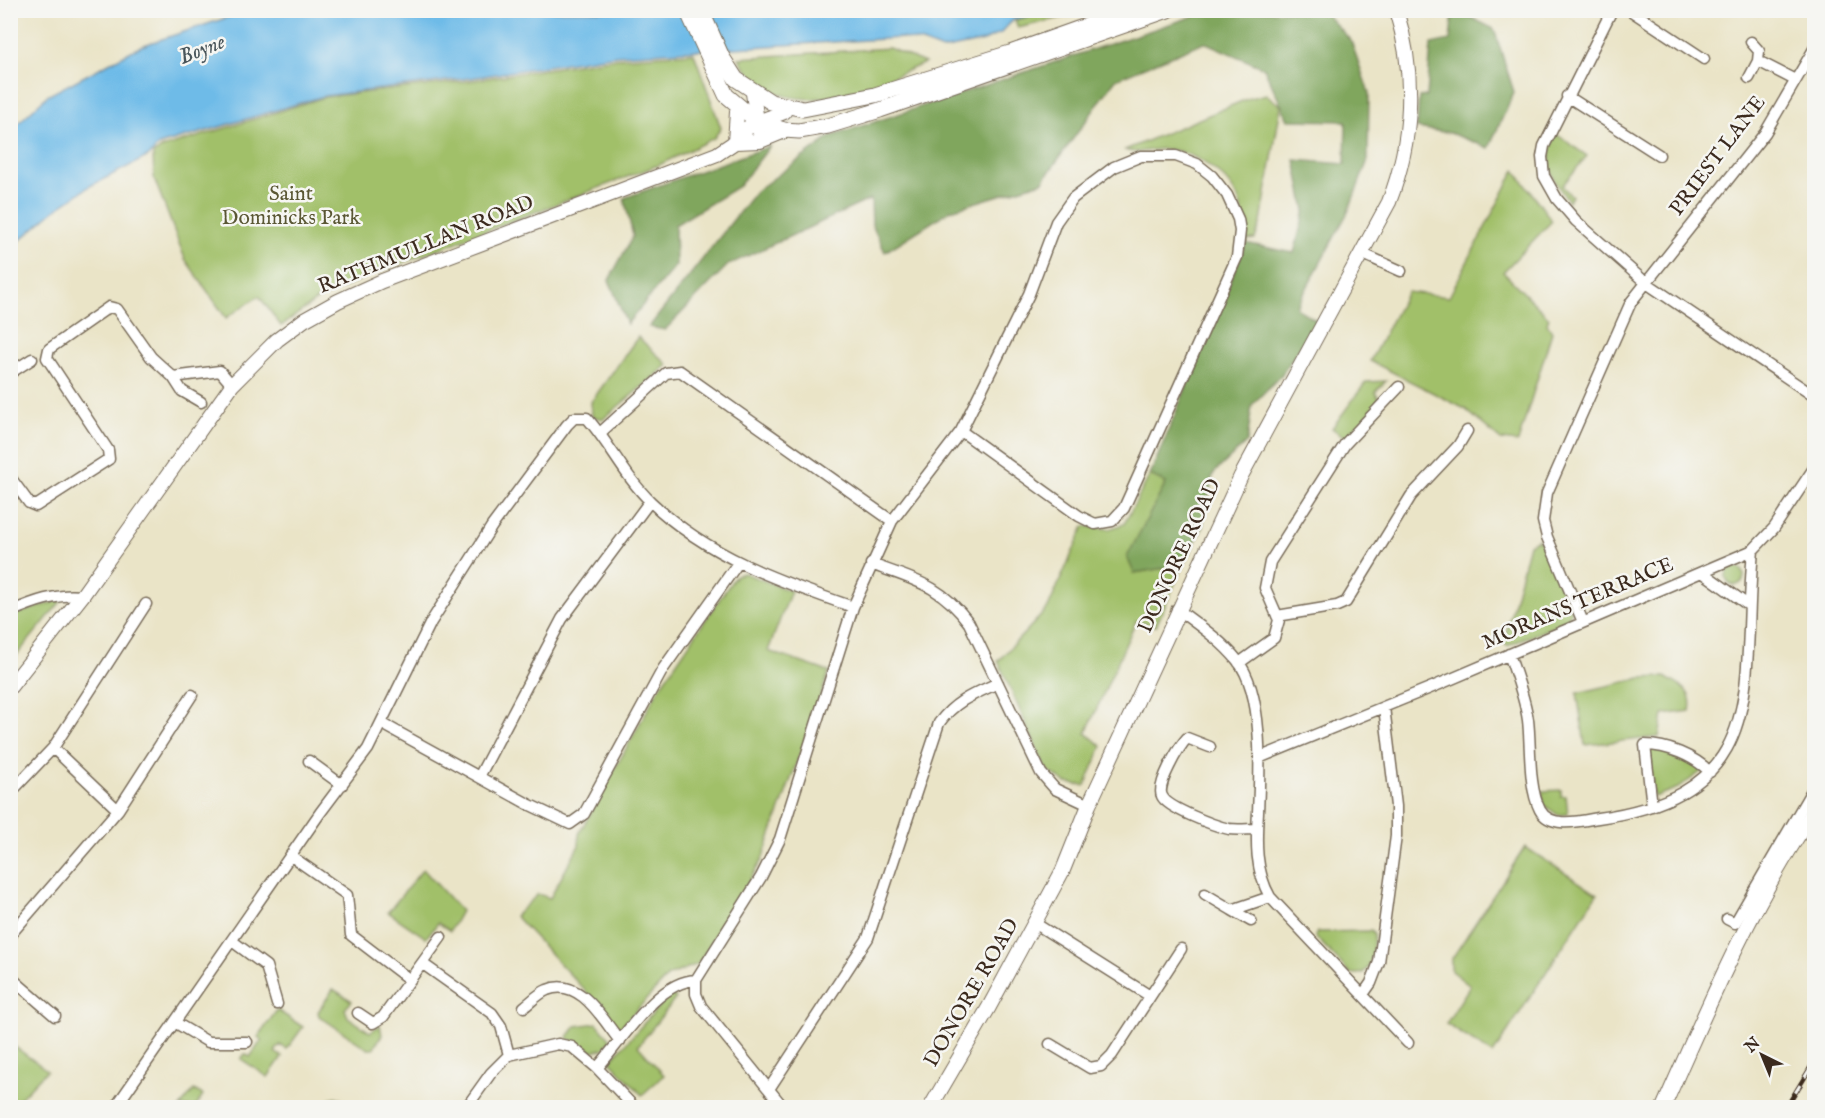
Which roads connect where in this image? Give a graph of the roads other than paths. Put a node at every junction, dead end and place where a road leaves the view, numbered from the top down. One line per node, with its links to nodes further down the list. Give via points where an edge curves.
1 (687, 10): 10 (main road)
2 (701, 10): 10 (main road)
3 (1131, 10): 17 (main road, via 875,95 803,109)
4 (1168, 10): 20 (main road, RATHMULLAN ROAD, via 880,110 828,126)
5 (1396, 10): 24 (street, DONORE ROAD, via 1408,68 1407,138 1397,180)
6 (1612, 10): 16 (street)
7 (1630, 10): 11 (street)
8 (1751, 42): 12 (street, via 1759,51)
9 (1815, 49): 14 (street, PRIEST LANE)
10 (715, 58): 15 (main road); 18 (main road, via 726,95)
11 (1704, 59)
12 (1758, 61): 13 (street); 14 (street)
13 (1749, 78)
14 (1795, 80): 26 (street, PRIEST LANE, via 1740,167)
15 (753, 93): 17 (main road); 19 (street)
16 (1568, 96): 23 (street); 26 (street, via 1544,146 1544,176 1576,220)
17 (787, 106): 19 (street, RATHMULLAN ROAD, via 784,112)
18 (740, 108): 19 (main road); 22 (street, via 736,112)
19 (758, 122): 20 (main road); 21 (street, via 759,133); 22 (street, RATHMULLAN ROAD, via 739,134)
20 (787, 130): 21 (street, RATHMULLAN ROAD)
21 (753, 141): 22 (street, RATHMULLAN ROAD)
22 (735, 142): 30 (street, RATHMULLAN ROAD, via 717,154 338,301 277,340)
23 (1659, 155)
24 (1363, 254): 25 (street); 49 (street, DONORE ROAD, via 1241,476)
25 (1401, 271)
26 (1645, 282): 32 (street); 52 (street, PRIEST LANE, via 1631,302 1544,507 1547,537)
27 (32, 359): 28 (street)
28 (10, 373)
29 (173, 377): 30 (street, via 220,371); 33 (street, via 182,391); 38 (street, via 151,357 117,309 109,307 49,349 46,358 108,450 109,459 36,506 29,503)
30 (232, 385): 45 (street, RATHMULLAN ROAD)
31 (1399, 387): 51 (street, via 1346,444 1270,562 1265,588)
32 (1815, 396)
33 (201, 402)
34 (961, 431): 34 (street, via 1029,294 1056,222 1073,198 1114,167 1141,156 1176,156 1197,164 1212,176 1227,195 1238,219 1237,257 1147,460 1124,508 1112,521 1095,524 1079,516); 40 (street)
35 (1467, 431): 51 (street, via 1411,496 1346,602)
36 (600, 433): 39 (street, via 612,455); 40 (street, via 666,373 680,371); 59 (street, via 587,418 574,418 567,425 486,536 431,622)
37 (1815, 468): 41 (street, MORANS TERRACE, via 1774,528)
38 (10, 477)
39 (650, 501): 42 (street, via 691,534); 65 (street, via 562,619)
40 (892, 521): 43 (street)
41 (1753, 550): 44 (street, MORANS TERRACE); 47 (street)
42 (738, 563): 48 (street); 65 (street, via 663,669 584,814 570,824)
43 (871, 564): 48 (street); 55 (street, via 933,586 955,603)
44 (1702, 572): 47 (street); 52 (street, MORANS TERRACE)
45 (82, 596): 50 (street, via 67,594 43,599); 56 (street, RATHMULLAN ROAD)
46 (146, 604): 61 (street)
47 (1748, 605): 64 (street, via 1740,722 1731,744)
48 (853, 607): 88 (street, via 780,839 761,877)
49 (1177, 609): 54 (street); 69 (street, DONORE ROAD)
50 (10, 612)
51 (1277, 616): 54 (street, via 1277,629 1270,644)
52 (1583, 622): 53 (street, MORANS TERRACE)
53 (1509, 654): 58 (street, MORANS TERRACE); 70 (street, via 1527,717 1540,811 1559,822)
54 (1239, 663): 62 (street, via 1255,711)
55 (998, 683): 69 (street, via 1046,782); 102 (street, via 963,698 939,723 868,938)
56 (10, 687)
57 (192, 695): 71 (street)
58 (1384, 707): 62 (street, MORANS TERRACE); 89 (street, via 1396,836 1379,962)
59 (381, 723): 65 (street); 66 (street)
60 (1210, 747): 73 (street, via 1187,738 1181,744 1160,786 1161,796 1169,804 1218,826)
61 (53, 748): 68 (street); 71 (street)
62 (1261, 757): 73 (street)
63 (309, 761): 66 (street)
64 (1710, 772): 70 (street, via 1668,801); 70 (street, via 1669,749 1645,745)
65 (480, 775)
66 (342, 785): 74 (street)
67 (1815, 787): 72 (street)
68 (10, 793)
69 (1089, 805): 80 (street, DONORE ROAD)
70 (1652, 806)
71 (118, 810): 81 (street)
72 (1806, 816): 78 (street, via 1735,923); 108 (street, via 1718,982)
73 (1257, 829): 76 (street, via 1257,865)
74 (291, 856): 83 (street); 87 (street, via 347,896 351,935)
75 (1205, 894): 77 (street)
76 (1270, 897): 77 (street); 89 (street)
77 (1232, 910): 79 (street)
78 (1727, 919)
79 (1251, 921)
80 (1036, 924): 90 (street); 107 (street, DONORE ROAD)
81 (10, 935)
82 (441, 937): 85 (street)
83 (232, 941): 91 (street, via 266,966); 95 (street)
84 (1181, 949): 90 (street)
85 (423, 964): 87 (street); 100 (street, via 492,1013 501,1026)
86 (10, 977): 94 (street)
87 (410, 980): 93 (street, via 383,1017 373,1023)
88 (696, 980): 96 (street, via 677,983 666,991); 102 (street, via 701,1006)
89 (1364, 993): 98 (street)
90 (1150, 996): 99 (street, via 1101,1066 1090,1068)
91 (277, 1004)
92 (524, 1007): 96 (street, via 547,989 569,988 588,1000)
93 (358, 1013)
94 (55, 1016)
95 (176, 1023): 97 (street, via 208,1042); 103 (street)
96 (620, 1041): 101 (street)
97 (247, 1042)
98 (1408, 1043)
99 (1050, 1044)
100 (509, 1055): 101 (street, via 558,1044 572,1047); 104 (street)
101 (597, 1068): 105 (street)
102 (768, 1089): 106 (street)
103 (115, 1107)
104 (466, 1107)
105 (635, 1107)
106 (784, 1107)
107 (930, 1107)
108 (1663, 1107)

